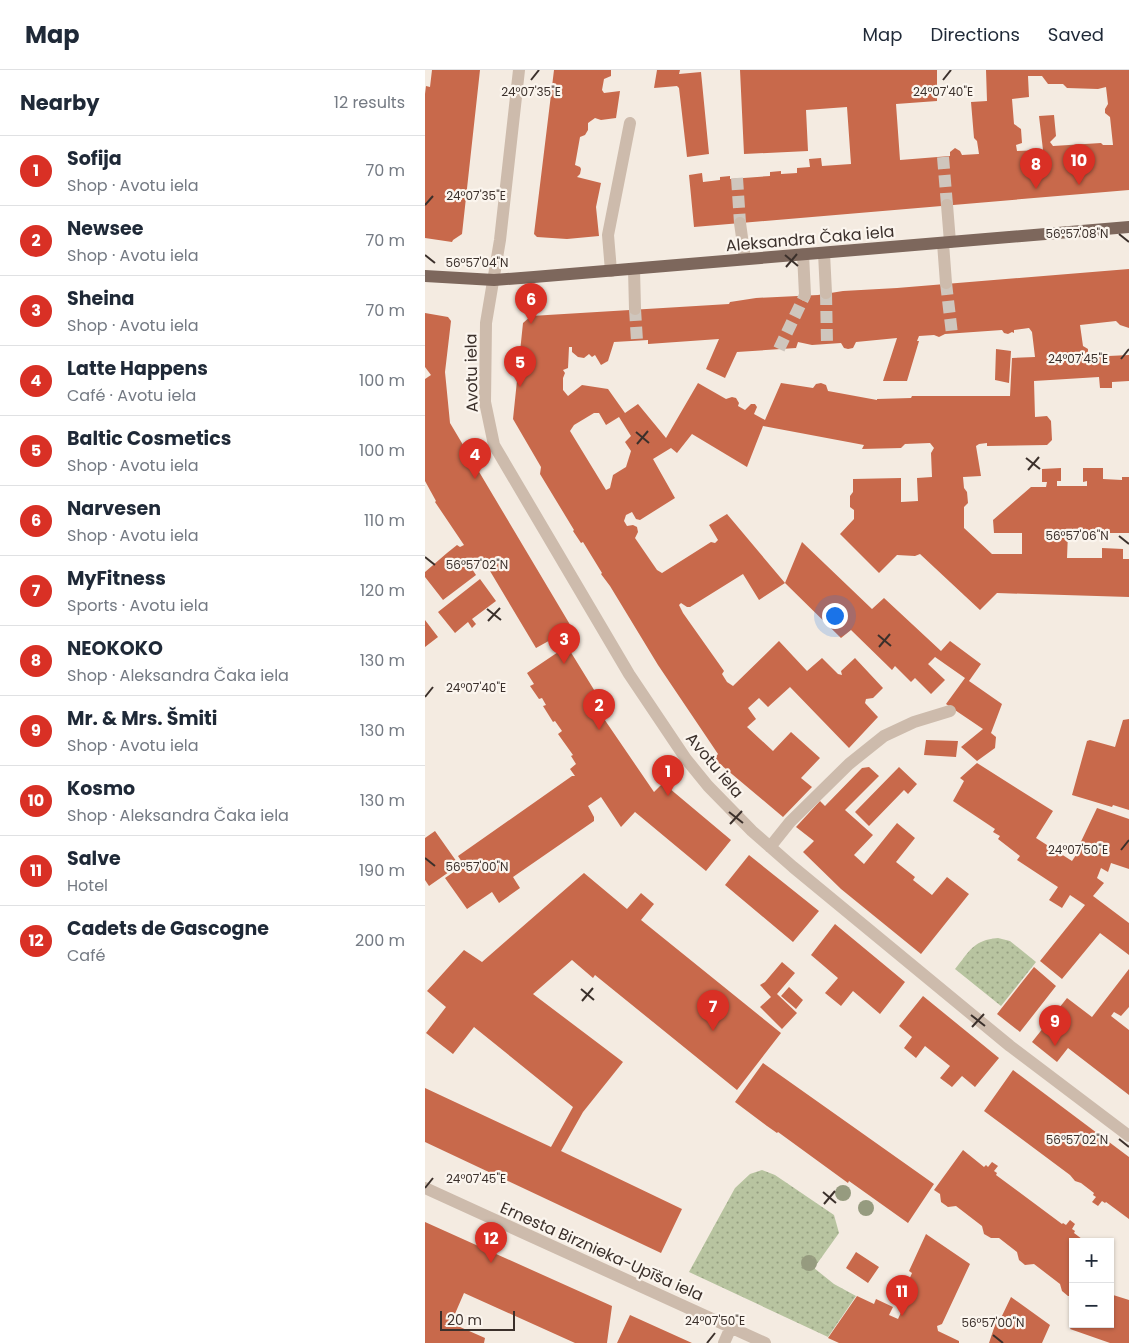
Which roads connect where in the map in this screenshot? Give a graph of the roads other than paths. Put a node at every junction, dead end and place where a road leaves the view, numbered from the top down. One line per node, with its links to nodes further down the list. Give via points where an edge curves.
1 (519, 70): 13 (street, Avotu iela)
2 (630, 123): 11 (street, via 608,235)
3 (947, 205): 6 (street)
4 (740, 223): 9 (street)
5 (1129, 227): 6 (main road, Aleksandra Čaka iela)
6 (946, 242): 7 (main road, Aleksandra Čaka iela); 14 (street)
7 (824, 253): 8 (main road, Aleksandra Čaka iela); 15 (street)
8 (803, 254): 9 (main road, Aleksandra Čaka iela); 16 (street)
9 (745, 259): 10 (main road, Aleksandra Čaka iela)
10 (634, 269): 11 (main road, Aleksandra Čaka iela); 17 (street)
11 (611, 271): 13 (main road, Aleksandra Čaka iela)
12 (425, 276): 13 (main road, Aleksandra Čaka iela)
13 (494, 280): 19 (street, Avotu iela, via 486,323 485,402 493,445 644,698 686,759 708,786)
14 (946, 283)
15 (826, 293)
16 (805, 295)
17 (635, 309)
18 (950, 711): 19 (street, via 884,736 849,764 790,822)
19 (770, 847): 20 (street, Avotu iela, via 1010,1046)
20 (1129, 1136)
21 (425, 1188): 22 (street, Ernesta Birznieka-Upīša iela)
22 (731, 1327): 23 (street); 24 (street, Ernesta Birznieka-Upīša iela)
23 (724, 1343)
24 (765, 1343)

